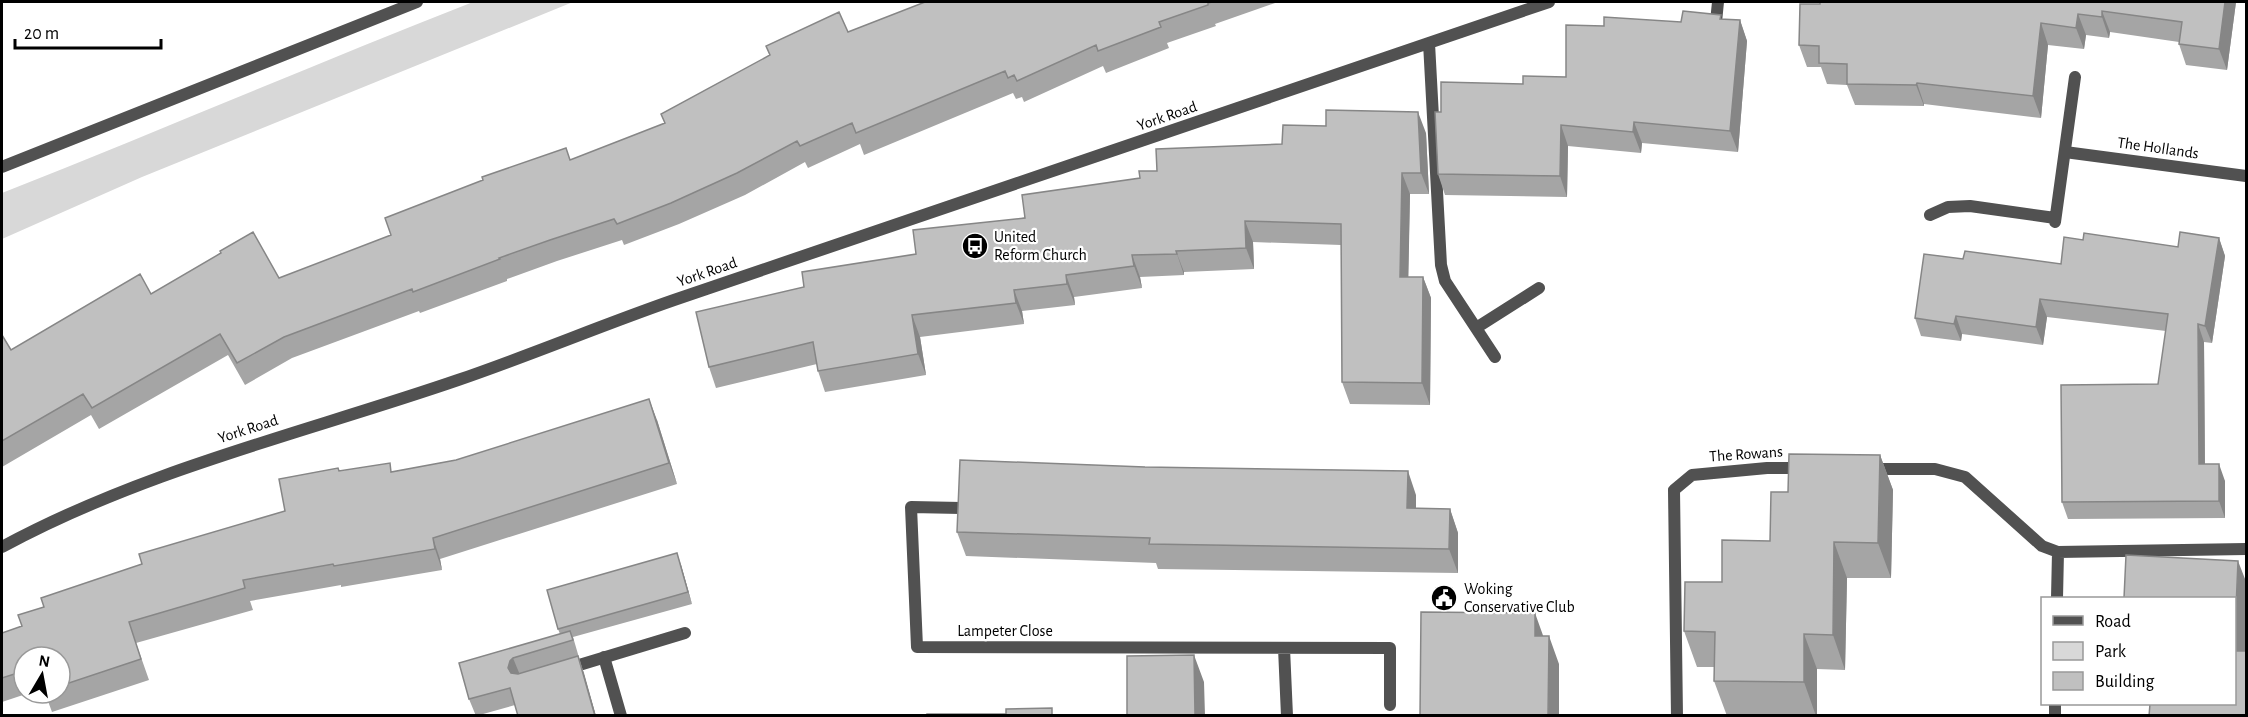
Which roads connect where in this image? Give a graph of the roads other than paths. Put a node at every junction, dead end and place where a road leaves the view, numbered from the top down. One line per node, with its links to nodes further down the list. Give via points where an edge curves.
1 (417, 2): 8 (street)
2 (1549, 2): 5 (street, York Road)
3 (1718, 2): 4 (street)
4 (1716, 22)
5 (1430, 43): 12 (street, via 1441,265 1445,281); 17 (street, York Road, via 671,301 457,381 150,479 73,510)
6 (2074, 78): 7 (street)
7 (2065, 152): 9 (street, The Hollands); 10 (street, via 2055,220 1970,206 1948,207)
8 (2, 167)
9 (2247, 176)
10 (1930, 214)
11 (1539, 288): 12 (street)
12 (1476, 328): 13 (street)
13 (1495, 357)
14 (1815, 468): 28 (street, The Rowans, via 1692,475 1674,490)
15 (1851, 468): 19 (street, via 1935,469 1965,477 2042,546)
16 (961, 508): 22 (street, Lampeter Close, via 911,507 917,647)
17 (2, 547)
18 (2247, 549): 19 (street)
19 (2058, 552): 20 (street)
20 (2057, 597)
21 (685, 633): 23 (street)
22 (1284, 648): 25 (street, Lampeter Close, via 1390,648); 27 (street)
23 (604, 657): 24 (street); 26 (street)
24 (553, 673)
25 (1390, 705)
26 (621, 716)
27 (1287, 716)
28 (1677, 716)

